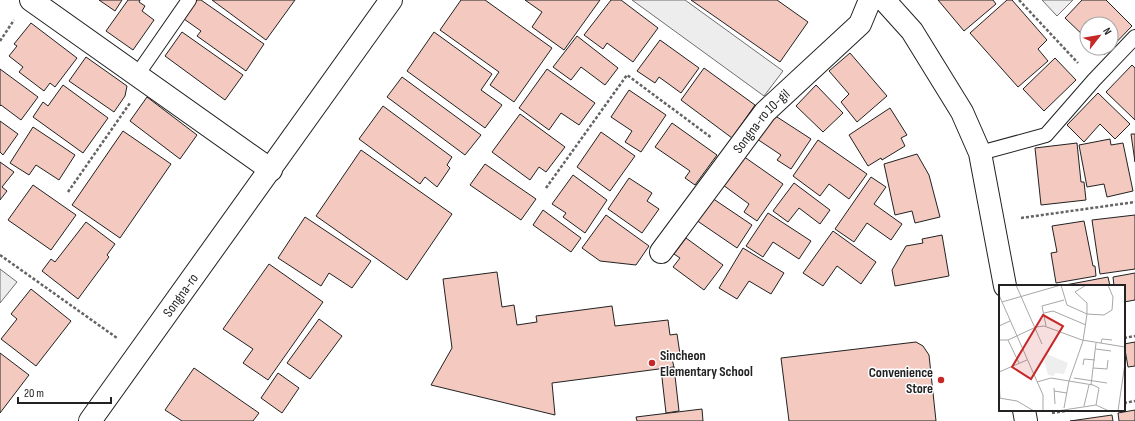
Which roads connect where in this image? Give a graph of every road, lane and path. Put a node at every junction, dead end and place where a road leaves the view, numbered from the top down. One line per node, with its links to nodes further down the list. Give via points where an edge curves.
1 (31, 0): 8 (street)
2 (189, 0): 8 (lane)
3 (391, 0): 12 (street, Songna-ro)
4 (870, 0): 11 (street, Songna-ro 10-gil, via 860,24 765,112)
5 (884, 0): 10 (street, via 912,31 962,112)
6 (1019, 0): 9 (path)
7 (1135, 37): 9 (lane)
8 (141, 78): 12 (street); 14 (path)
9 (1094, 80): 10 (lane, via 1046,135)
10 (980, 153): 16 (street)
11 (734, 154): 13 (path, via 627,76); 17 (street, Songna-ro 10-gil)
12 (271, 170): 22 (street, Songna-ro)
13 (546, 188)
14 (68, 192)
15 (1135, 202): 16 (path)
16 (993, 222): 19 (street)
17 (661, 252)
18 (0, 255): 22 (path)
19 (1004, 285)
20 (1135, 336): 21 (path)
21 (1125, 338)
22 (139, 353): 26 (street, Songna-ro)
23 (1135, 401): 24 (path)
24 (1125, 403)
25 (1024, 411): 27 (street)
26 (90, 421)
27 (1026, 421)

